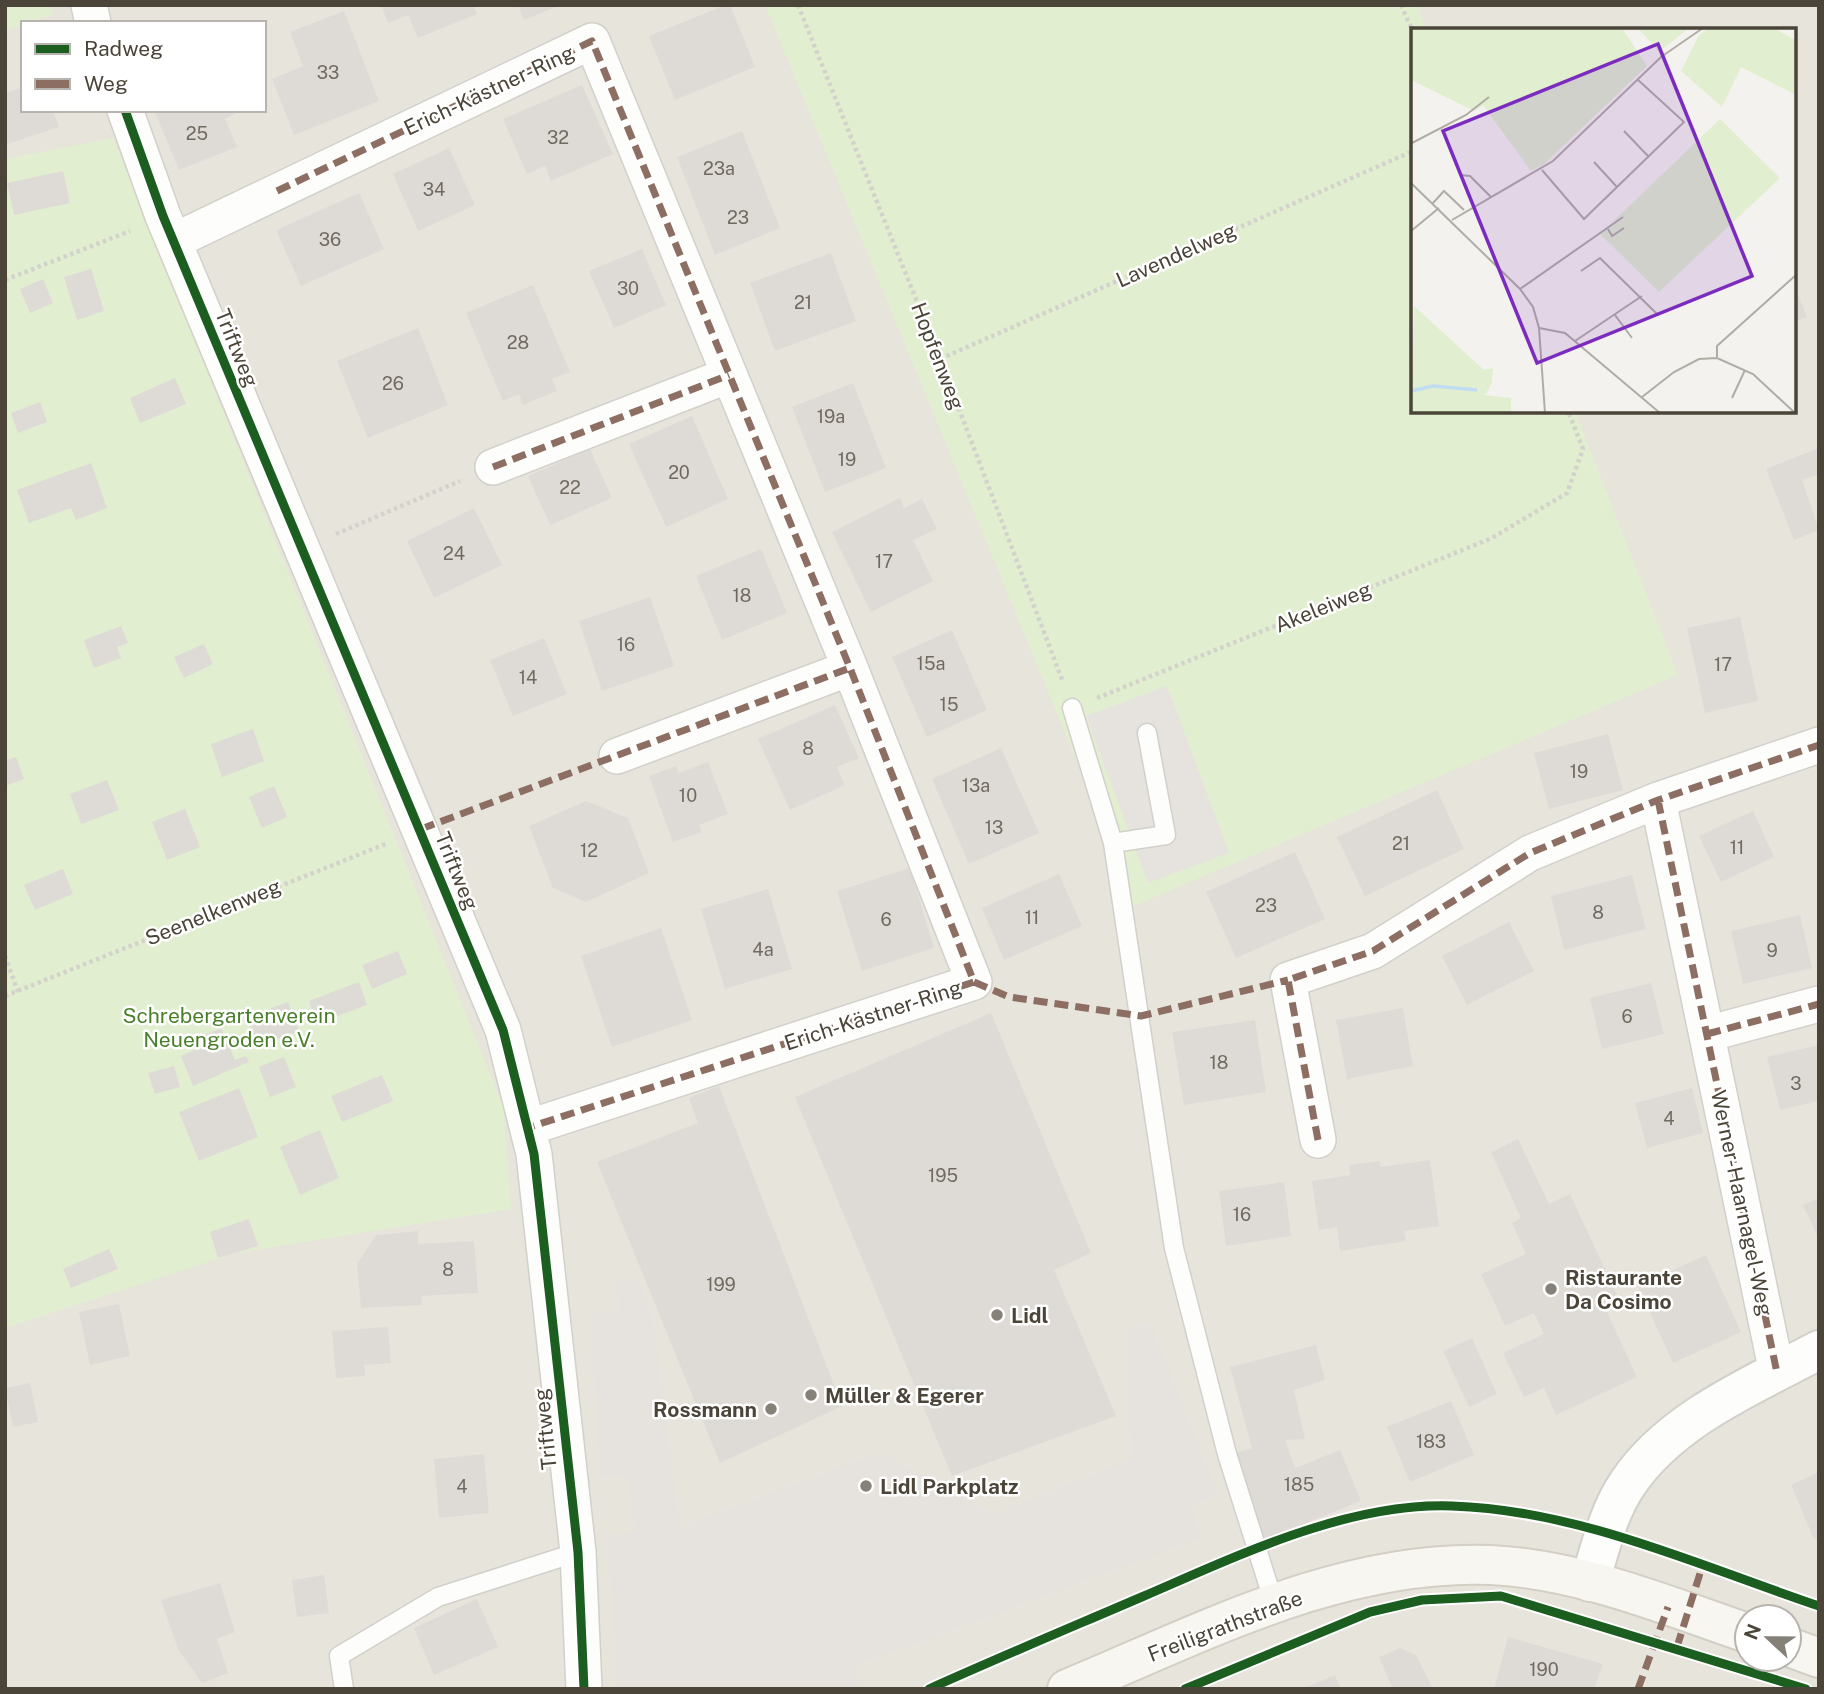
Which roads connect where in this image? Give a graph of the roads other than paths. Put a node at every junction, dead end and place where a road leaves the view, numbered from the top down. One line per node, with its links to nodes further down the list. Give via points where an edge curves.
1 (126, 112): 2 (street, Triftweg)
2 (168, 228): 3 (street, Erich-Kästner-Ring, via 592,41); 14 (street, Triftweg, via 503,1030)
3 (729, 374): 4 (street); 5 (street, Erich-Kästner-Ring)
4 (493, 467)
5 (850, 668): 9 (street); 14 (street, Erich-Kästner-Ring, via 974,982)
6 (1072, 708): 11 (lane)
7 (1147, 733): 11 (lane, via 1166,835)
8 (1819, 745): 10 (street)
9 (617, 756)
10 (1658, 800): 13 (street, Werner-Haarnagel-Weg); 15 (street, via 1530,853 1373,951 1288,980)
11 (1113, 843): 20 (lane, via 1174,1248 1227,1454)
12 (1819, 1004): 13 (street)
13 (1707, 1034): 17 (street, Werner-Haarnagel-Weg)
14 (530, 1126): 18 (street, Triftweg)
15 (1318, 1140)
16 (1819, 1350): 17 (street)
17 (1777, 1373): 19 (street, via 1698,1417 1657,1450 1628,1483 1605,1532)
18 (578, 1552): 22 (lane, via 438,1597 374,1633 339,1656); 23 (street, Triftweg)
19 (1590, 1582): 20 (main road, Freiligrathstraße, via 1492,1565 1431,1567 1373,1575); 21 (main road, Freiligrathstraße)
20 (1274, 1603): 24 (main road, Freiligrathstraße)
21 (1733, 1628)
22 (344, 1689)
23 (584, 1689)
24 (1067, 1689)

